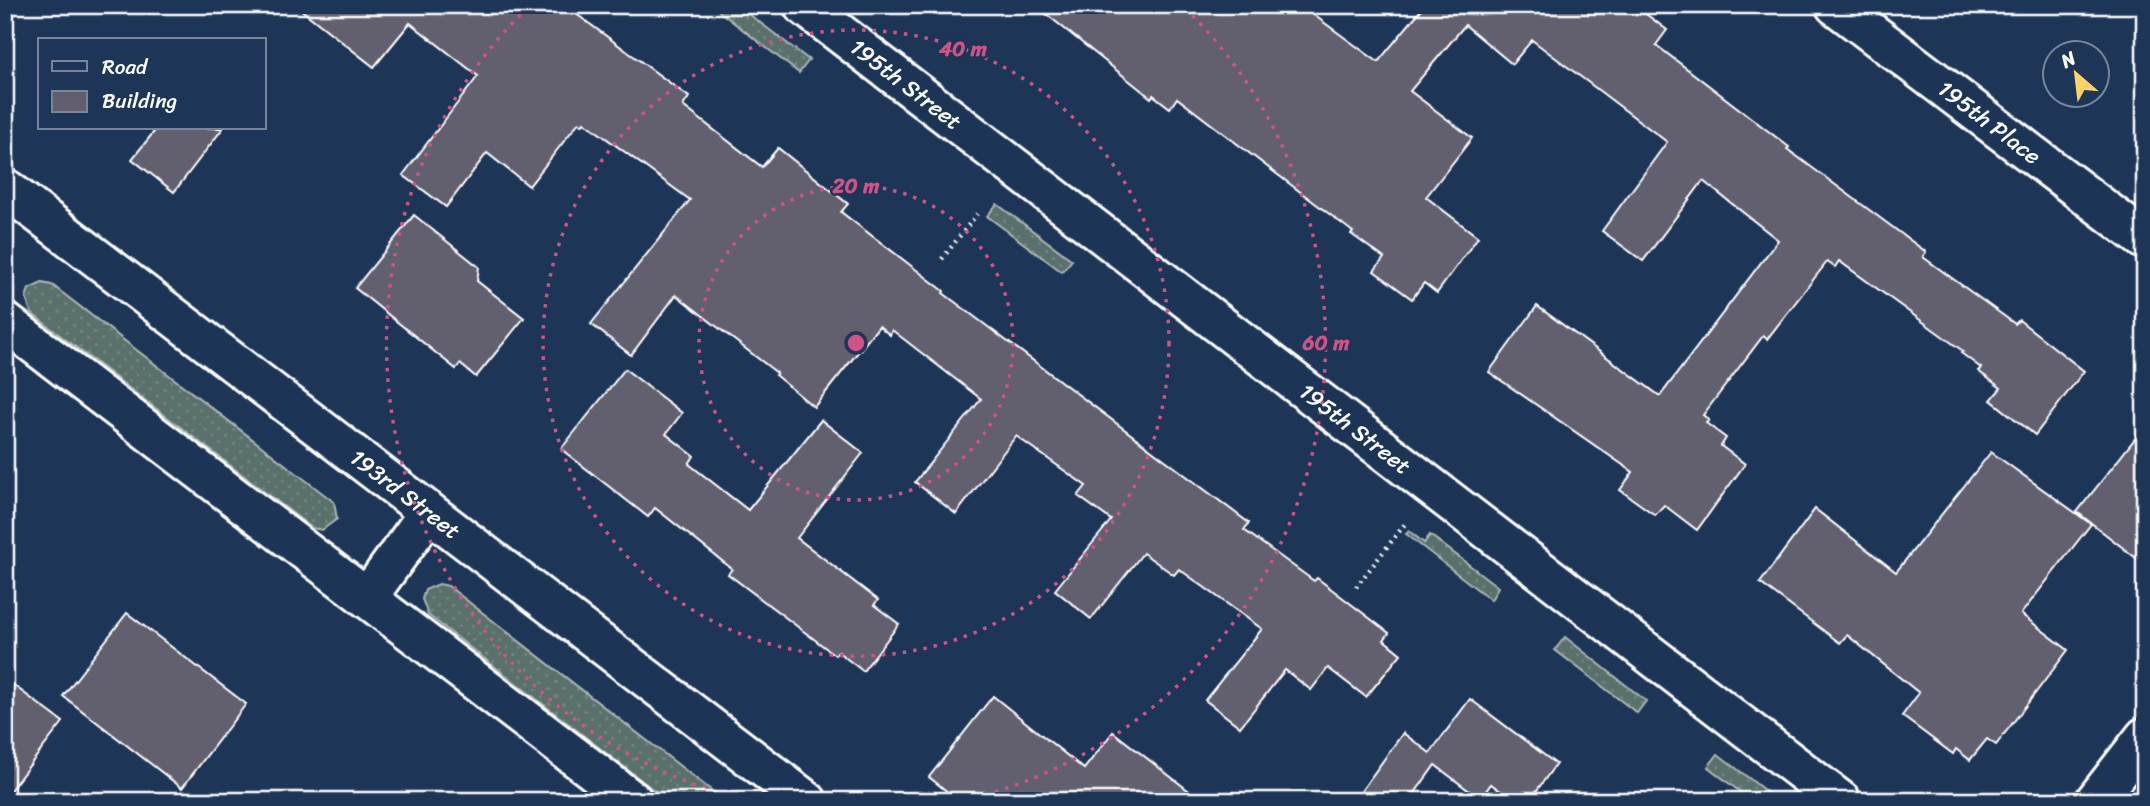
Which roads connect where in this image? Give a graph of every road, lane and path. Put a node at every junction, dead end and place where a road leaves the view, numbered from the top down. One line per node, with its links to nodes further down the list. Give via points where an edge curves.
1 (803, 5): 15 (street, 195th Street)
2 (1835, 5): 5 (street, 195th Place)
3 (11, 205): 8 (street, 193rd Street)
4 (977, 214): 6 (path)
5 (2145, 240)
6 (942, 259)
7 (5, 322): 11 (street)
8 (429, 512): 11 (street); 14 (street, 193rd Street)
9 (1409, 519): 10 (path)
10 (1356, 587)
11 (368, 598): 13 (street)
12 (2145, 737): 16 (street)
13 (633, 801)
14 (807, 801)
15 (1841, 801)
16 (2095, 801)

